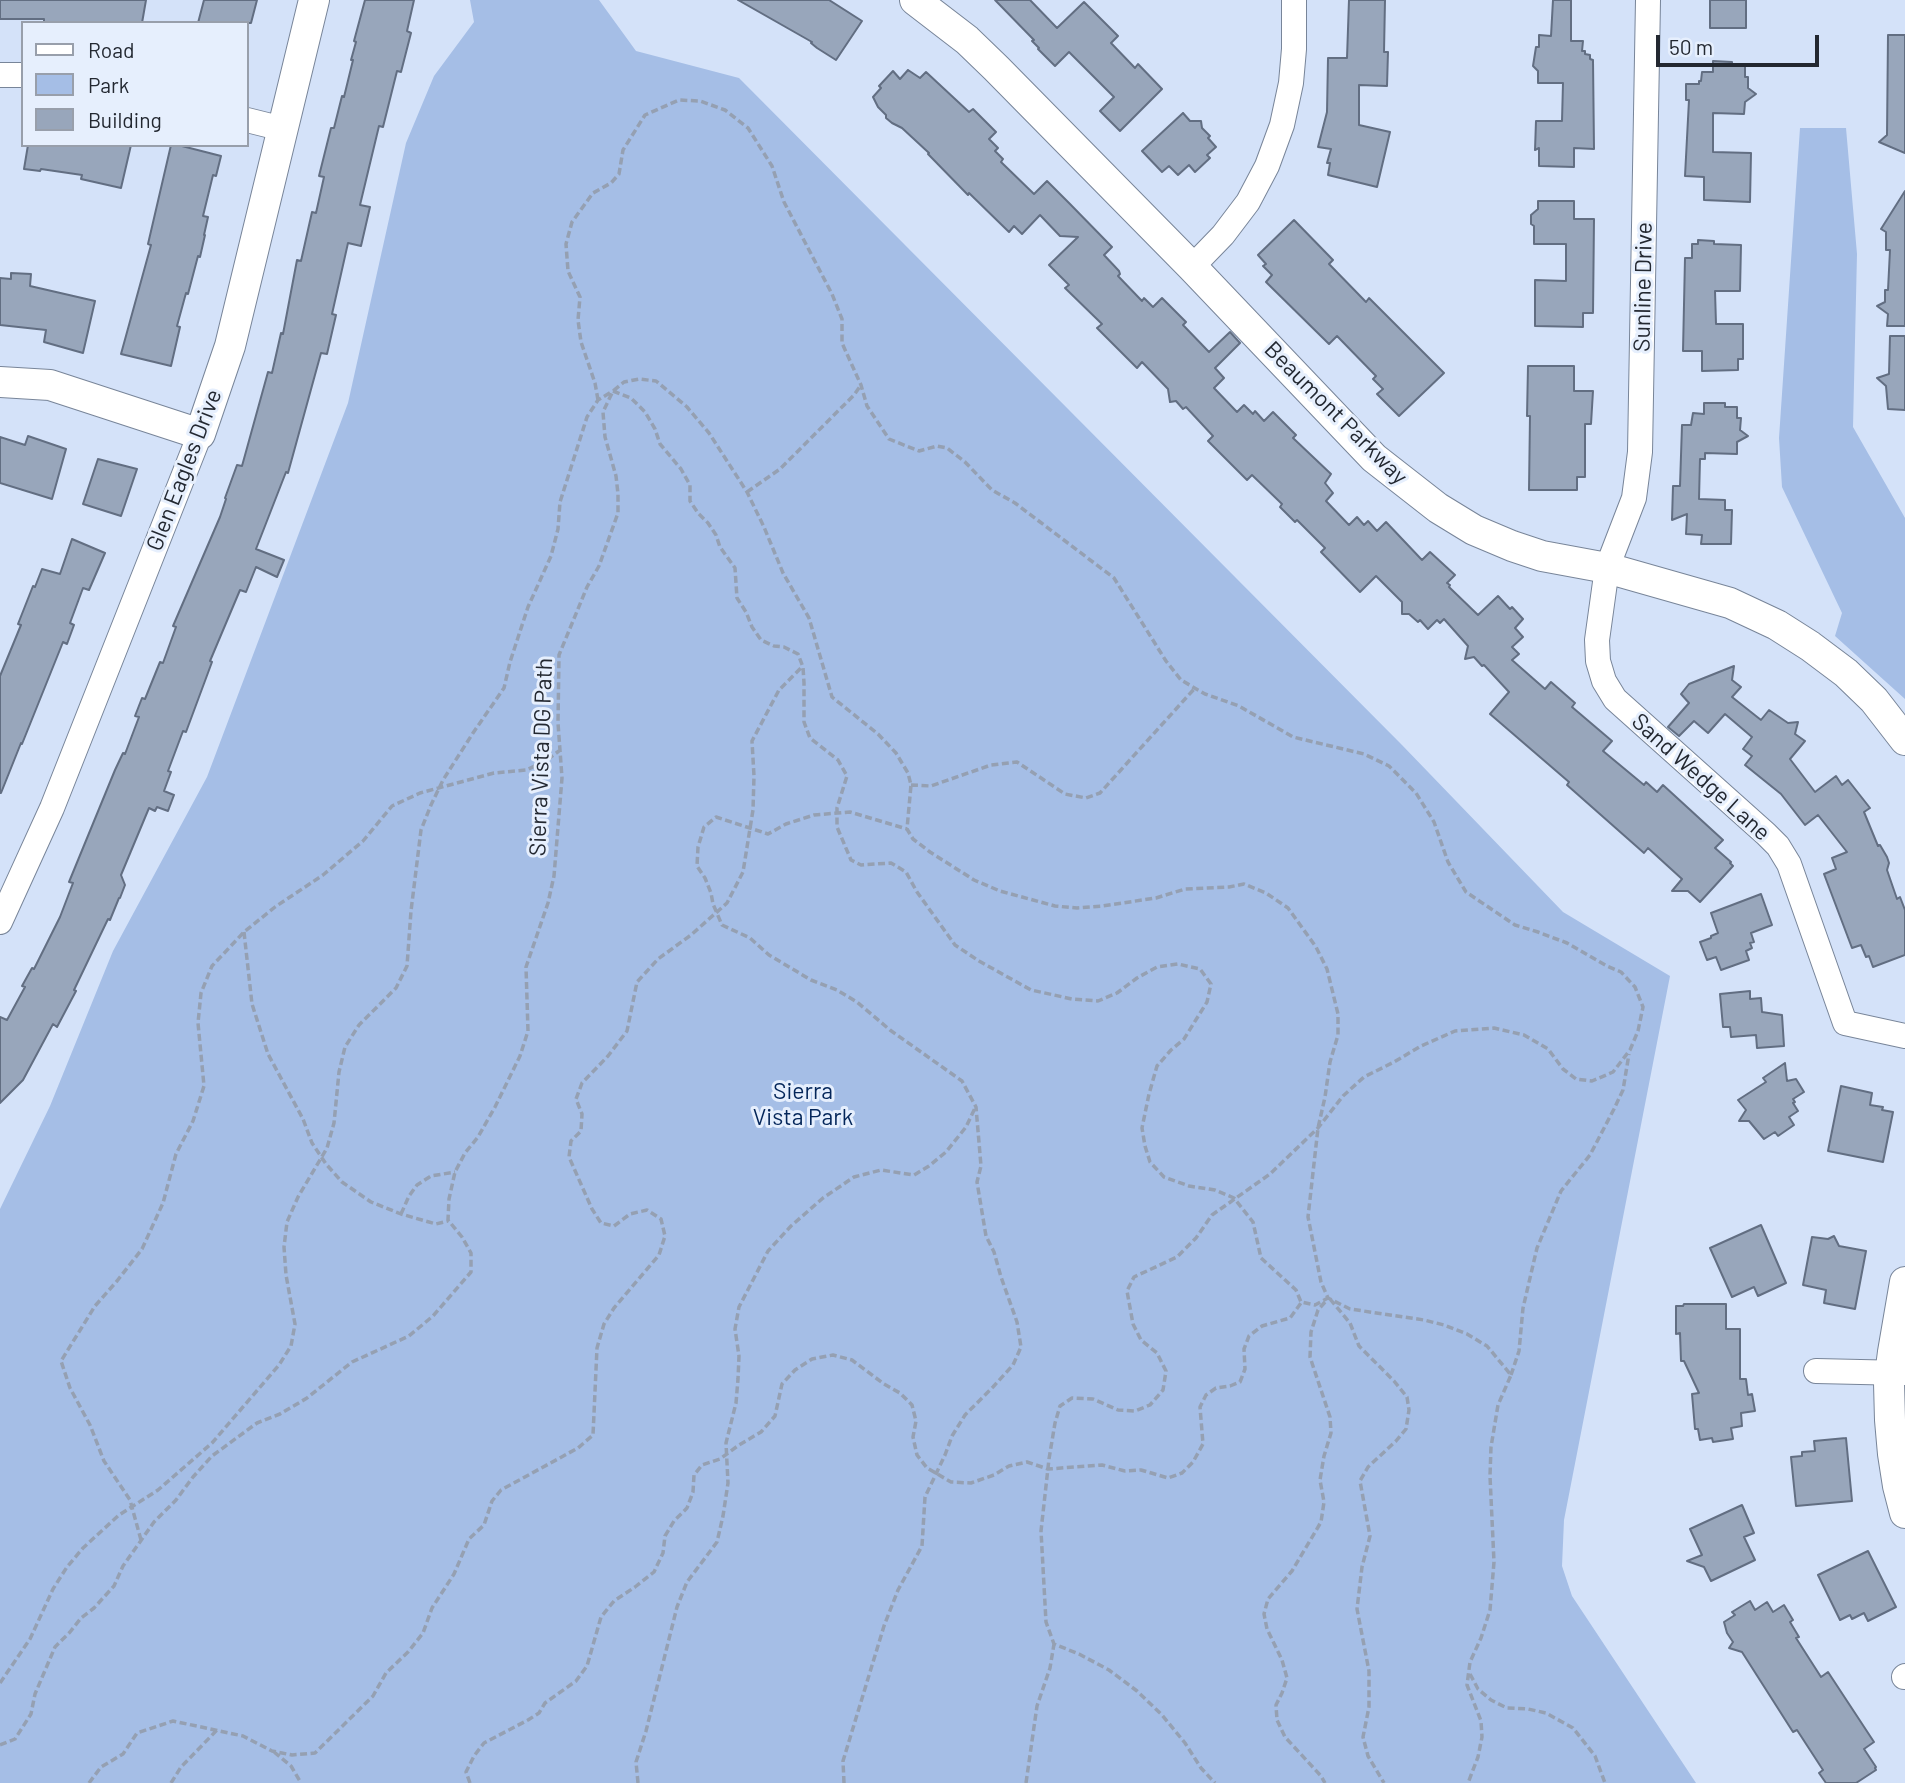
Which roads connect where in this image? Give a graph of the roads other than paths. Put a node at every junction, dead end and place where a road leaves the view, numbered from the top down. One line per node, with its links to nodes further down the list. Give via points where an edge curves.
1 (314, 0): 8 (street, Glen Eagles Drive)
2 (915, 0): 9 (street, Beaumont Parkway, via 996,68)
3 (1294, 0): 9 (street, via 1291,83 1267,166 1248,202)
4 (1648, 0): 12 (street, Sunline Drive, via 1640,452 1634,498)
5 (0, 75): 6 (street)
6 (21, 75)
7 (248, 120): 8 (street)
8 (283, 129): 11 (street, Glen Eagles Drive, via 230,346)
9 (1192, 267): 12 (street, Beaumont Parkway, via 1374,458 1438,508 1512,547)
10 (0, 382): 11 (street, via 50,385)
11 (200, 434): 14 (street, Glen Eagles Drive, via 52,808)
12 (1608, 568): 13 (street, Beaumont Parkway, via 1730,603 1777,625 1846,673); 15 (street, Sand Wedge Lane, via 1598,661 1615,699 1778,846 1789,864 1845,1023)
13 (1905, 740)
14 (0, 922)
15 (1905, 1036)
16 (1905, 1282): 18 (street)
17 (1816, 1371): 18 (street)
18 (1898, 1373): 19 (street, via 1889,1420)
19 (1905, 1513)

